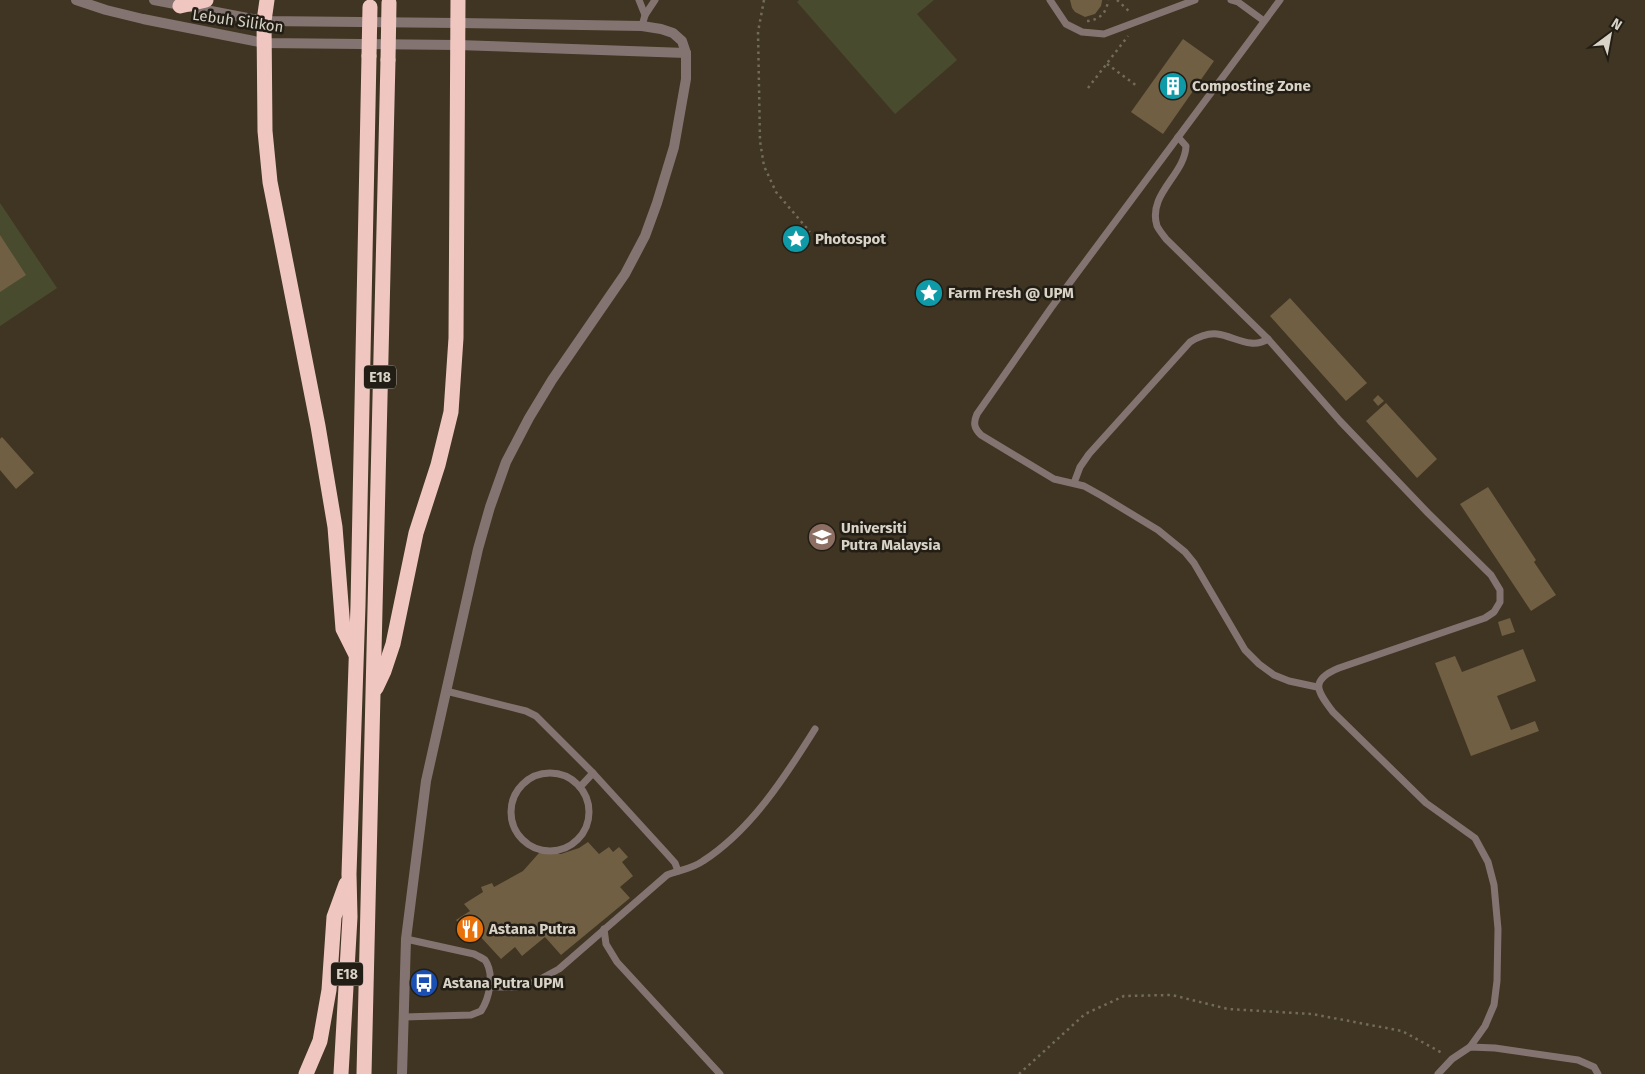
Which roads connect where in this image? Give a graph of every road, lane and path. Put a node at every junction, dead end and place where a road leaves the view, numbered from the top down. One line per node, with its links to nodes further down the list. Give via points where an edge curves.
1 (76, 0): 25 (street, Lebuh Silikon, via 152,21)
2 (154, 0): 17 (street, Lebuh Silikon)
3 (206, 0): 17 (highway)
4 (267, 0): 19 (highway)
5 (458, 0): 23 (highway)
6 (639, 0): 18 (lane)
7 (655, 0): 18 (lane)
8 (764, 0): 32 (path, via 758,32 760,141 764,166 776,192)
9 (1050, 0): 21 (lane, via 1066,24 1082,32 1104,34)
10 (1108, 0): 20 (path, via 1100,16 1088,22)
11 (1117, 0): 21 (path)
12 (1195, 0): 21 (lane)
13 (1231, 0): 22 (lane)
14 (1280, 0): 22 (lane)
15 (389, 2): 38 (highway, E18, bridge)
16 (370, 3): 35 (highway, E18, bridge)
17 (180, 6): 19 (street, Lebuh Silikon)
18 (645, 15): 24 (lane)
19 (264, 21): 23 (street, Lebuh Silikon); 25 (highway)
20 (1081, 21)
21 (1139, 21): 28 (path)
22 (1264, 21): 31 (lane)
23 (458, 23): 24 (street, Lebuh Silikon); 26 (highway)
24 (642, 26): 27 (street, Lebuh Silikon, via 673,33 682,41)
25 (264, 43): 26 (street, Lebuh Silikon); 35 (highway, via 265,131 270,182 329,490 343,629)
26 (458, 45): 27 (street, Lebuh Silikon); 38 (highway, via 456,338 450,412 438,464 416,532 393,644)
27 (686, 54): 37 (street, via 686,79 674,147 658,202 625,274 533,410 506,462 478,549)
28 (1106, 64): 29 (path); 30 (path)
29 (1137, 86)
30 (1088, 88)
31 (1178, 137): 33 (lane, via 1186,146 1186,156 1162,192 1156,213 1157,226 1166,239); 34 (lane, via 1051,308 974,422 980,435 1054,479)
32 (810, 232)
33 (1268, 339): 34 (lane, via 1256,344 1216,334 1202,335 1190,342 1089,454); 36 (lane, via 1347,428 1491,575 1500,590 1500,602 1485,618 1339,668 1320,679)
34 (1074, 483): 36 (lane, via 1158,530 1185,552 1245,650 1258,664 1289,681)
35 (356, 655): 43 (highway, E18)
36 (1318, 687): 48 (lane, via 1319,695 1333,712 1426,803 1474,838 1488,862 1494,885 1498,929 1497,981 1494,1005 1485,1026)
37 (446, 691): 40 (lane, via 536,716); 45 (street, via 426,781)
38 (373, 694): 52 (highway, E18)
39 (815, 729): 42 (lane, via 779,783 737,833 714,854 695,866)
40 (593, 773): 41 (lane); 42 (lane, via 675,863)
41 (580, 787): 41 (lane, via 590,812 588,825 581,837 558,850 531,846 521,837 511,812 520,787 530,778 557,773)
42 (678, 871): 44 (lane, via 667,875)
43 (349, 874): 50 (highway, via 334,917 329,990 320,1041); 51 (highway, E18, via 350,916)
44 (604, 929): 46 (lane, via 559,969 535,982 517,987); 54 (lane, via 606,944 617,962)
45 (406, 939): 46 (lane, via 484,959 489,969); 47 (street)
46 (489, 987): 47 (lane, via 487,1002 481,1011 471,1015)
47 (404, 1017): 53 (street)
48 (1470, 1047): 49 (lane); 57 (lane, via 1578,1060 1594,1067)
49 (1452, 1058): 55 (path, via 1402,1032 1312,1014 1228,1009 1172,995 1124,996 1085,1014); 56 (lane)
50 (306, 1074)
51 (341, 1074)
52 (364, 1074)
53 (402, 1074)
54 (720, 1074)
55 (1018, 1074)
56 (1438, 1074)
57 (1598, 1074)

